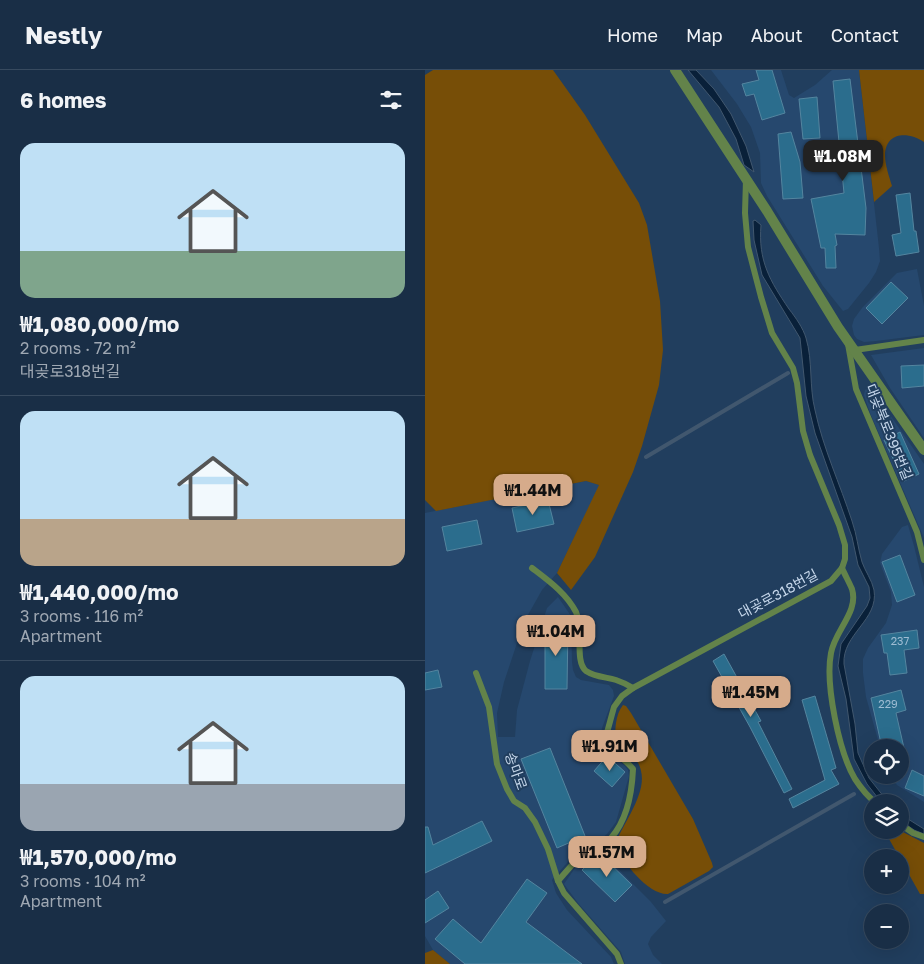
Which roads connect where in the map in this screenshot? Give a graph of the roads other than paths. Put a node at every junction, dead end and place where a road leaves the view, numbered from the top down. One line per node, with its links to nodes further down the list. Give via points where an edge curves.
1 (675, 70): 2 (street)
2 (745, 178): 3 (street); 9 (lane, via 748,247 758,289 771,333 793,368 810,455 845,545)
3 (847, 340): 5 (street); 7 (lane, 대곶북로395번길, via 856,388 917,532)
4 (924, 340): 5 (lane)
5 (855, 350): 6 (street)
6 (924, 450)
7 (924, 560)
8 (532, 568): 11 (lane, via 558,588 576,613 580,628 581,666 596,676)
9 (842, 568): 11 (lane, 대곶로318번길, via 831,581); 12 (lane, via 854,602 831,652 831,688 846,759)
10 (476, 673): 15 (lane, 송마로, via 493,724 497,764 514,801 525,808 535,822)
11 (633, 688): 15 (lane, 대곶로318번길, via 614,706 605,740 633,769 629,802 622,821 612,837 584,854)
12 (866, 794)
13 (909, 830): 14 (lane)
14 (924, 837)
15 (558, 881): 16 (lane, 송마로, via 573,904 617,954)
16 (621, 964)

